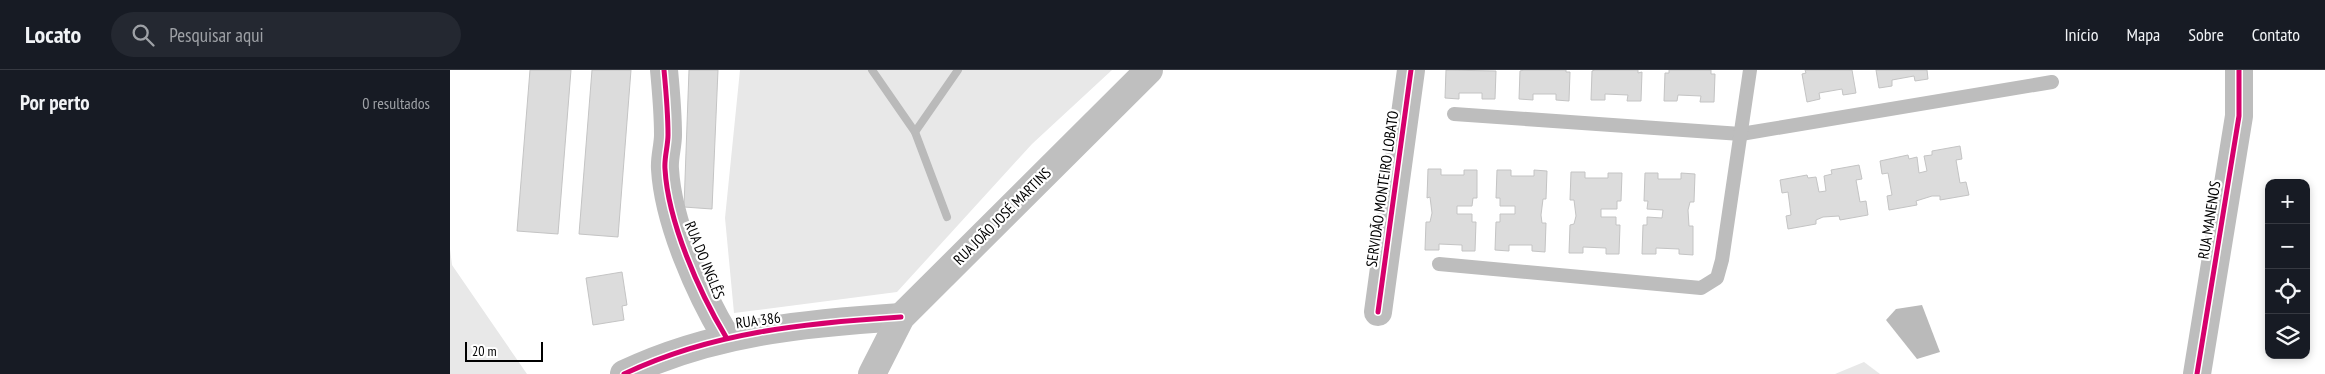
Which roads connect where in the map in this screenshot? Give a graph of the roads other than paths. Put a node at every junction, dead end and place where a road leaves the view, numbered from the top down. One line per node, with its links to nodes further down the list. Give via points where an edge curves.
1 (664, 70): 12 (street, RUA DO INGLÊS, via 668,136 664,168 672,209 681,242)
2 (1149, 70): 11 (main road, RUA JOÃO JOSÉ MARTINS)
3 (1410, 70): 10 (street, SERVIDÃO MONTEIRO LOBATO)
4 (1750, 70): 8 (lane)
5 (2239, 70): 15 (street, RUA MANENOS, via 2240,116)
6 (2052, 82): 8 (lane)
7 (1454, 114): 8 (lane)
8 (1740, 134): 9 (lane, via 1722,260 1717,278 1702,288)
9 (1439, 264)
10 (1378, 312)
11 (901, 317): 12 (street, RUA 386, via 843,321); 14 (main road, RUA JOÃO JOSÉ MARTINS)
12 (726, 337): 13 (street, RUA 386, via 651,361)
13 (624, 374)
14 (872, 374)
15 (2197, 374)

